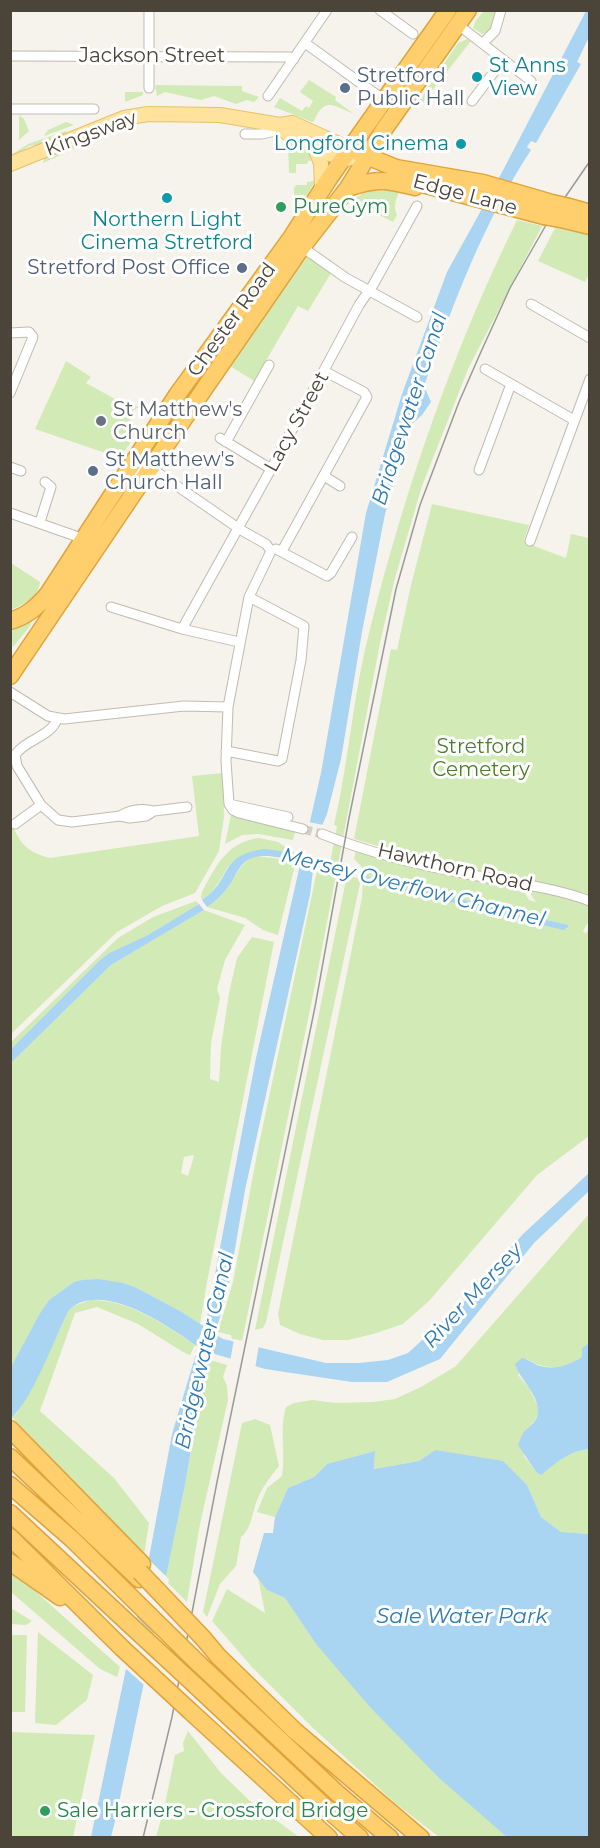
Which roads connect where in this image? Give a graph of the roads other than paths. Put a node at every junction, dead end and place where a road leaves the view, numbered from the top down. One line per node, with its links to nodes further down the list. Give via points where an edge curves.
1 (149, 10): 12 (street)
2 (327, 10): 8 (street)
3 (380, 10): 7 (street)
4 (468, 10): 6 (highway, Chester Road)
5 (501, 10): 9 (street, via 495,31)
6 (450, 17): 9 (street); 10 (highway, Chester Road); 18 (highway, Chester Road)
7 (412, 34)
8 (304, 43): 13 (street); 18 (street)
9 (483, 43): 14 (street)
10 (439, 53): 23 (highway, Chester Road); 26 (main road, via 420,68)
11 (10, 56): 12 (street, Jackson Street)
12 (149, 56): 13 (street, Jackson Street); 16 (street)
13 (294, 58): 17 (street)
14 (503, 60): 15 (street); 19 (street)
15 (531, 81)
16 (149, 88)
17 (268, 96)
18 (384, 100): 26 (highway, Chester Road)
19 (472, 101)
20 (10, 109): 21 (street)
21 (94, 109)
22 (277, 124): 24 (street, via 271,132); 25 (main road, Kingsway, via 287,133); 27 (main road, Kingsway, via 219,115 132,116)
23 (385, 128): 26 (highway, Chester Road); 28 (highway, via 384,149)
24 (245, 134)
25 (315, 140): 26 (main road, Kingsway); 30 (main road)
26 (355, 158): 28 (highway, Edge Lane); 29 (highway, Chester Road); 30 (highway, Chester Road); 31 (highway, Edge Lane); 37 (highway)
27 (10, 164)
28 (396, 168): 32 (highway, Edge Lane, via 483,183)
29 (348, 188): 31 (highway, via 382,180); 37 (highway, Chester Road)
30 (322, 189): 37 (highway, Chester Road)
31 (467, 197): 32 (highway, Edge Lane)
32 (514, 200): 34 (highway, Edge Lane)
33 (411, 210): 38 (street, Lacy Street)
34 (557, 212): 35 (highway, Edge Lane); 36 (highway, Edge Lane)
35 (590, 213)
36 (590, 226)
37 (296, 243): 38 (street); 51 (highway, Chester Road); 55 (highway, Chester Road, via 177,395)
38 (369, 291): 40 (street); 45 (street, Lacy Street)
39 (531, 304): 42 (street)
40 (417, 317)
41 (10, 333): 48 (street, via 32,333 33,339)
42 (590, 338)
43 (269, 365): 52 (street, via 223,440)
44 (485, 369): 47 (street)
45 (324, 371): 52 (street, Lacy Street); 56 (street, via 367,395)
46 (590, 379): 49 (street)
47 (511, 384): 49 (street); 53 (street)
48 (10, 393)
49 (574, 420): 64 (street)
50 (10, 467): 54 (street)
51 (151, 468): 55 (street); 61 (street); 69 (highway, Chester Road)
52 (271, 469): 61 (street, Lacy Street)
53 (479, 470)
54 (21, 471)
55 (126, 476): 63 (highway, Chester Road)
56 (324, 476): 58 (street); 66 (street)
57 (45, 482): 60 (street, via 51,487)
58 (340, 486)
59 (10, 513): 60 (street)
60 (40, 522): 63 (street)
61 (238, 528): 65 (street); 71 (street, Lacy Street)
62 (352, 537): 66 (street, via 327,576)
63 (84, 539): 70 (highway, Chester Road, via 36,608)
64 (530, 541)
65 (271, 551): 66 (street); 67 (street)
66 (282, 551)
67 (249, 597): 72 (street); 78 (street, via 304,626 301,660 282,759)
68 (111, 607): 71 (street)
69 (54, 611): 73 (highway, Chester Road); 74 (highway, Chester Road)
70 (10, 621)
71 (182, 630): 72 (street)
72 (239, 642): 76 (street)
73 (10, 655)
74 (10, 676)
75 (10, 692): 77 (street)
76 (228, 707): 77 (street, via 184,706); 78 (street)
77 (57, 719): 79 (street, via 53,728)
78 (226, 751): 82 (street)
79 (13, 755): 80 (street)
80 (41, 804): 81 (street, via 64,822 130,818); 84 (street)
81 (187, 807)
82 (231, 807): 83 (street); 85 (street)
83 (288, 817)
84 (15, 824)
85 (303, 829)
86 (322, 834): 87 (street, Hawthorn Road, via 445,870)
87 (590, 901)
88 (10, 1430): 94 (highway, via 74,1492)
89 (12, 1458): 94 (highway)
90 (10, 1485): 100 (highway, bridge, via 72,1539 337,1793)
91 (10, 1513): 99 (highway, bridge)
92 (10, 1537): 95 (highway)
93 (10, 1562): 95 (highway)
94 (140, 1572): 96 (highway)
95 (99, 1626): 98 (highway, bridge)
96 (203, 1637): 97 (highway); 97 (highway, via 295,1731)
97 (355, 1784): 101 (highway)
98 (329, 1838)
99 (360, 1838)
100 (390, 1838)
101 (420, 1838)

